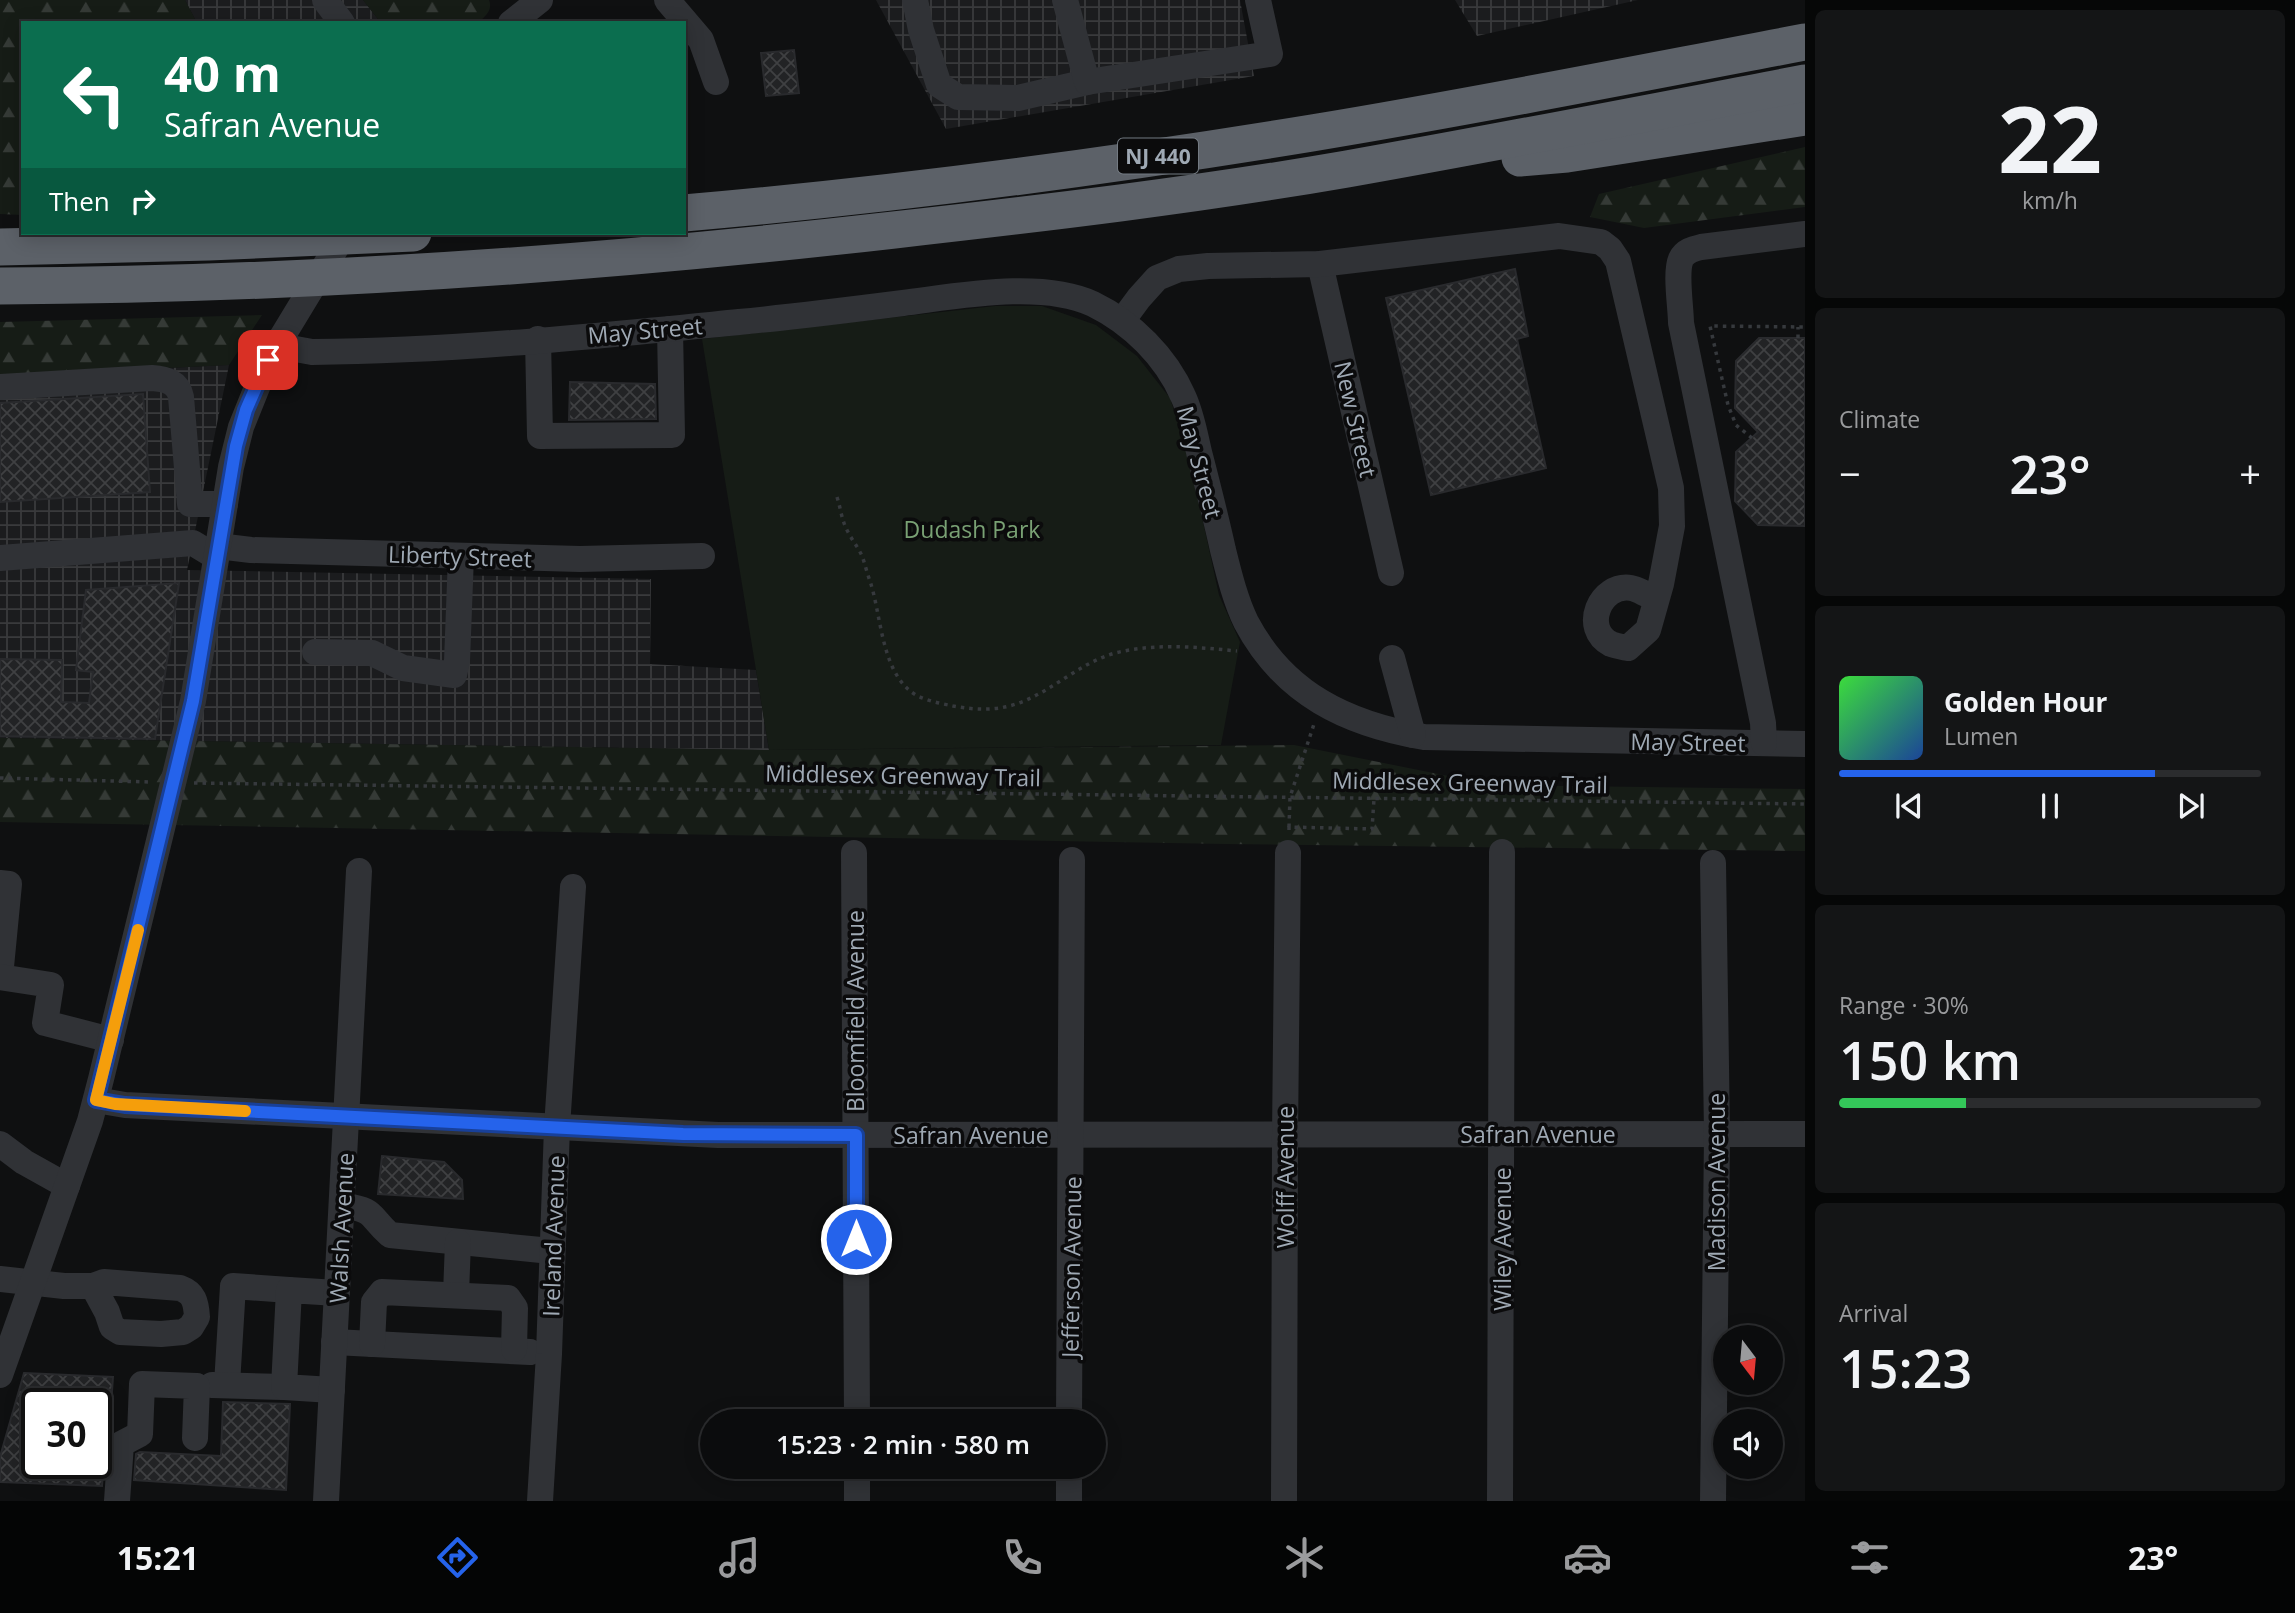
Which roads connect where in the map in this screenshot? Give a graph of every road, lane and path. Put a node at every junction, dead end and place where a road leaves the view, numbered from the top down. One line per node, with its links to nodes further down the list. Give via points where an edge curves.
1 (325, 0): 7 (street)
2 (540, 0): 8 (street)
3 (667, 0): 9 (street)
4 (915, 0): 14 (street, via 939,85 958,97 1018,98)
5 (1065, 0): 14 (street)
6 (1258, 0): 14 (street, via 1270,54)
7 (341, 21)
8 (514, 21)
9 (685, 21)
10 (686, 22): 13 (street, via 701,40)
11 (1805, 23): 16 (highway)
12 (1805, 42): 16 (highway, NJ 440)
13 (716, 82)
14 (1087, 82)
15 (1805, 83): 18 (highway, NJ 440)
16 (1472, 104): 19 (highway, NJ 440, via 1093,165)
17 (1805, 117): 18 (highway, via 1567,154)
18 (1344, 169): 25 (highway, NJ 440, via 1091,207 681,252 284,279)
19 (686, 213)
20 (1805, 234): 48 (street, via 1700,247 1682,257 1679,268 1681,323)
21 (344, 235): 30 (street)
22 (369, 235): 23 (highway)
23 (0, 247)
24 (1320, 264): 26 (street, via 1178,269 1157,278); 41 (street, New Street); 42 (street, via 1559,236 1601,243 1610,249 1618,261 1671,488 1672,526)
25 (0, 286)
26 (1122, 321): 29 (street, May Street, via 1091,303 1055,293 994,292); 44 (street, May Street, via 1162,359 1184,397 1232,583 1245,620)
27 (1798, 327): 28 (path); 31 (path); 34 (path, via 1710,326 1728,405 1736,425)
28 (1805, 327)
29 (670, 329): 32 (street, May Street); 32 (street, via 672,435 540,436)
30 (281, 336): 32 (street, May Street, via 290,348 312,352); 36 (street, via 246,410)
31 (1798, 338)
32 (538, 339)
33 (0, 387): 36 (street, via 164,379 181,397 190,504)
34 (1752, 438)
35 (837, 498): 44 (path, via 845,526 862,556 893,669 909,690 934,702 981,709 1014,705 1040,695 1090,664 1136,649 1178,646)
36 (225, 504): 37 (street)
37 (217, 551): 38 (street, Liberty Street); 40 (street, Liberty Street, via 194,543); 65 (street, via 193,701)
38 (461, 556): 39 (street, Liberty Street); 43 (street, via 454,675 403,668 372,653)
39 (702, 556)
40 (0, 558)
41 (1391, 573)
42 (1657, 598)
43 (315, 652)
44 (1266, 654): 46 (street, May Street)
45 (1392, 657): 47 (street)
46 (1321, 702): 47 (street, May Street, via 1353,720); 53 (path)
47 (1413, 736): 48 (street, May Street)
48 (1764, 743): 49 (street, May Street)
49 (1805, 744)
50 (0, 778): 51 (path)
51 (153, 782)
52 (181, 783): 53 (path, Middlesex Greenway Trail)
53 (1290, 797): 54 (path, Middlesex Greenway Trail); 56 (path)
54 (1374, 799): 55 (path, Middlesex Greenway Trail); 56 (path, via 1372,829)
55 (1805, 804)
56 (1288, 840): 74 (street, Wolff Avenue)
57 (1502, 852): 69 (street, Wiley Avenue)
58 (854, 853): 72 (street, Bloomfield Avenue)
59 (1072, 860): 73 (street, Jefferson Avenue)
60 (1713, 863): 70 (street, Madison Avenue)
61 (359, 871): 67 (street, Walsh Avenue)
62 (0, 883): 64 (street, via 9,884)
63 (573, 887): 68 (street, Ireland Avenue)
64 (0, 977): 65 (street, via 51,985 45,1023)
65 (111, 1040): 66 (street)
66 (96, 1100): 67 (street, Safran Avenue); 76 (street)
67 (347, 1116): 68 (street, Safran Avenue); 77 (street, Walsh Avenue)
68 (557, 1127): 72 (street, Safran Avenue, via 718,1135); 79 (street, Ireland Avenue)
69 (1502, 1134): 70 (street, Safran Avenue); 74 (street, Safran Avenue); 107 (street, Wiley Avenue)
70 (1717, 1134): 71 (street, Safran Avenue); 108 (street, Madison Avenue)
71 (1805, 1134)
72 (856, 1135): 73 (street, Safran Avenue); 96 (street, Bloomfield Avenue)
73 (1072, 1135): 74 (street, Safran Avenue); 97 (street, Jefferson Avenue)
74 (1285, 1135): 106 (street, Wolff Avenue)
75 (0, 1144): 76 (street)
76 (66, 1186): 81 (street)
77 (342, 1205): 78 (street, via 372,1213 390,1235); 84 (street, Walsh Avenue)
78 (458, 1242): 79 (street); 85 (street)
79 (539, 1250): 90 (street, Ireland Avenue)
80 (0, 1279): 81 (street)
81 (33, 1281): 82 (street); 86 (street)
82 (93, 1286)
83 (289, 1290): 84 (street); 92 (street, via 233,1286); 94 (street)
84 (337, 1293): 87 (street, Walsh Avenue)
85 (456, 1294): 88 (street, via 382,1292 374,1302); 89 (street, via 508,1298 515,1308)
86 (8, 1331): 91 (street)
87 (334, 1342): 88 (street); 95 (street, Walsh Avenue)
88 (372, 1344): 89 (street)
89 (514, 1349): 90 (street)
90 (549, 1354): 103 (street, Ireland Avenue)
91 (0, 1375)
92 (227, 1384): 93 (street); 94 (street)
93 (198, 1386): 98 (street); 101 (street, via 142,1384 140,1434 121,1444)
94 (284, 1387): 95 (street)
95 (332, 1390): 102 (street, Walsh Avenue)
96 (857, 1409)
97 (1069, 1409)
98 (195, 1438)
99 (857, 1479): 104 (street)
100 (1069, 1479): 105 (street)
101 (117, 1501)
102 (326, 1501)
103 (540, 1501)
104 (857, 1501)
105 (1069, 1501)
106 (1284, 1501)
107 (1500, 1501)
108 (1713, 1501)

